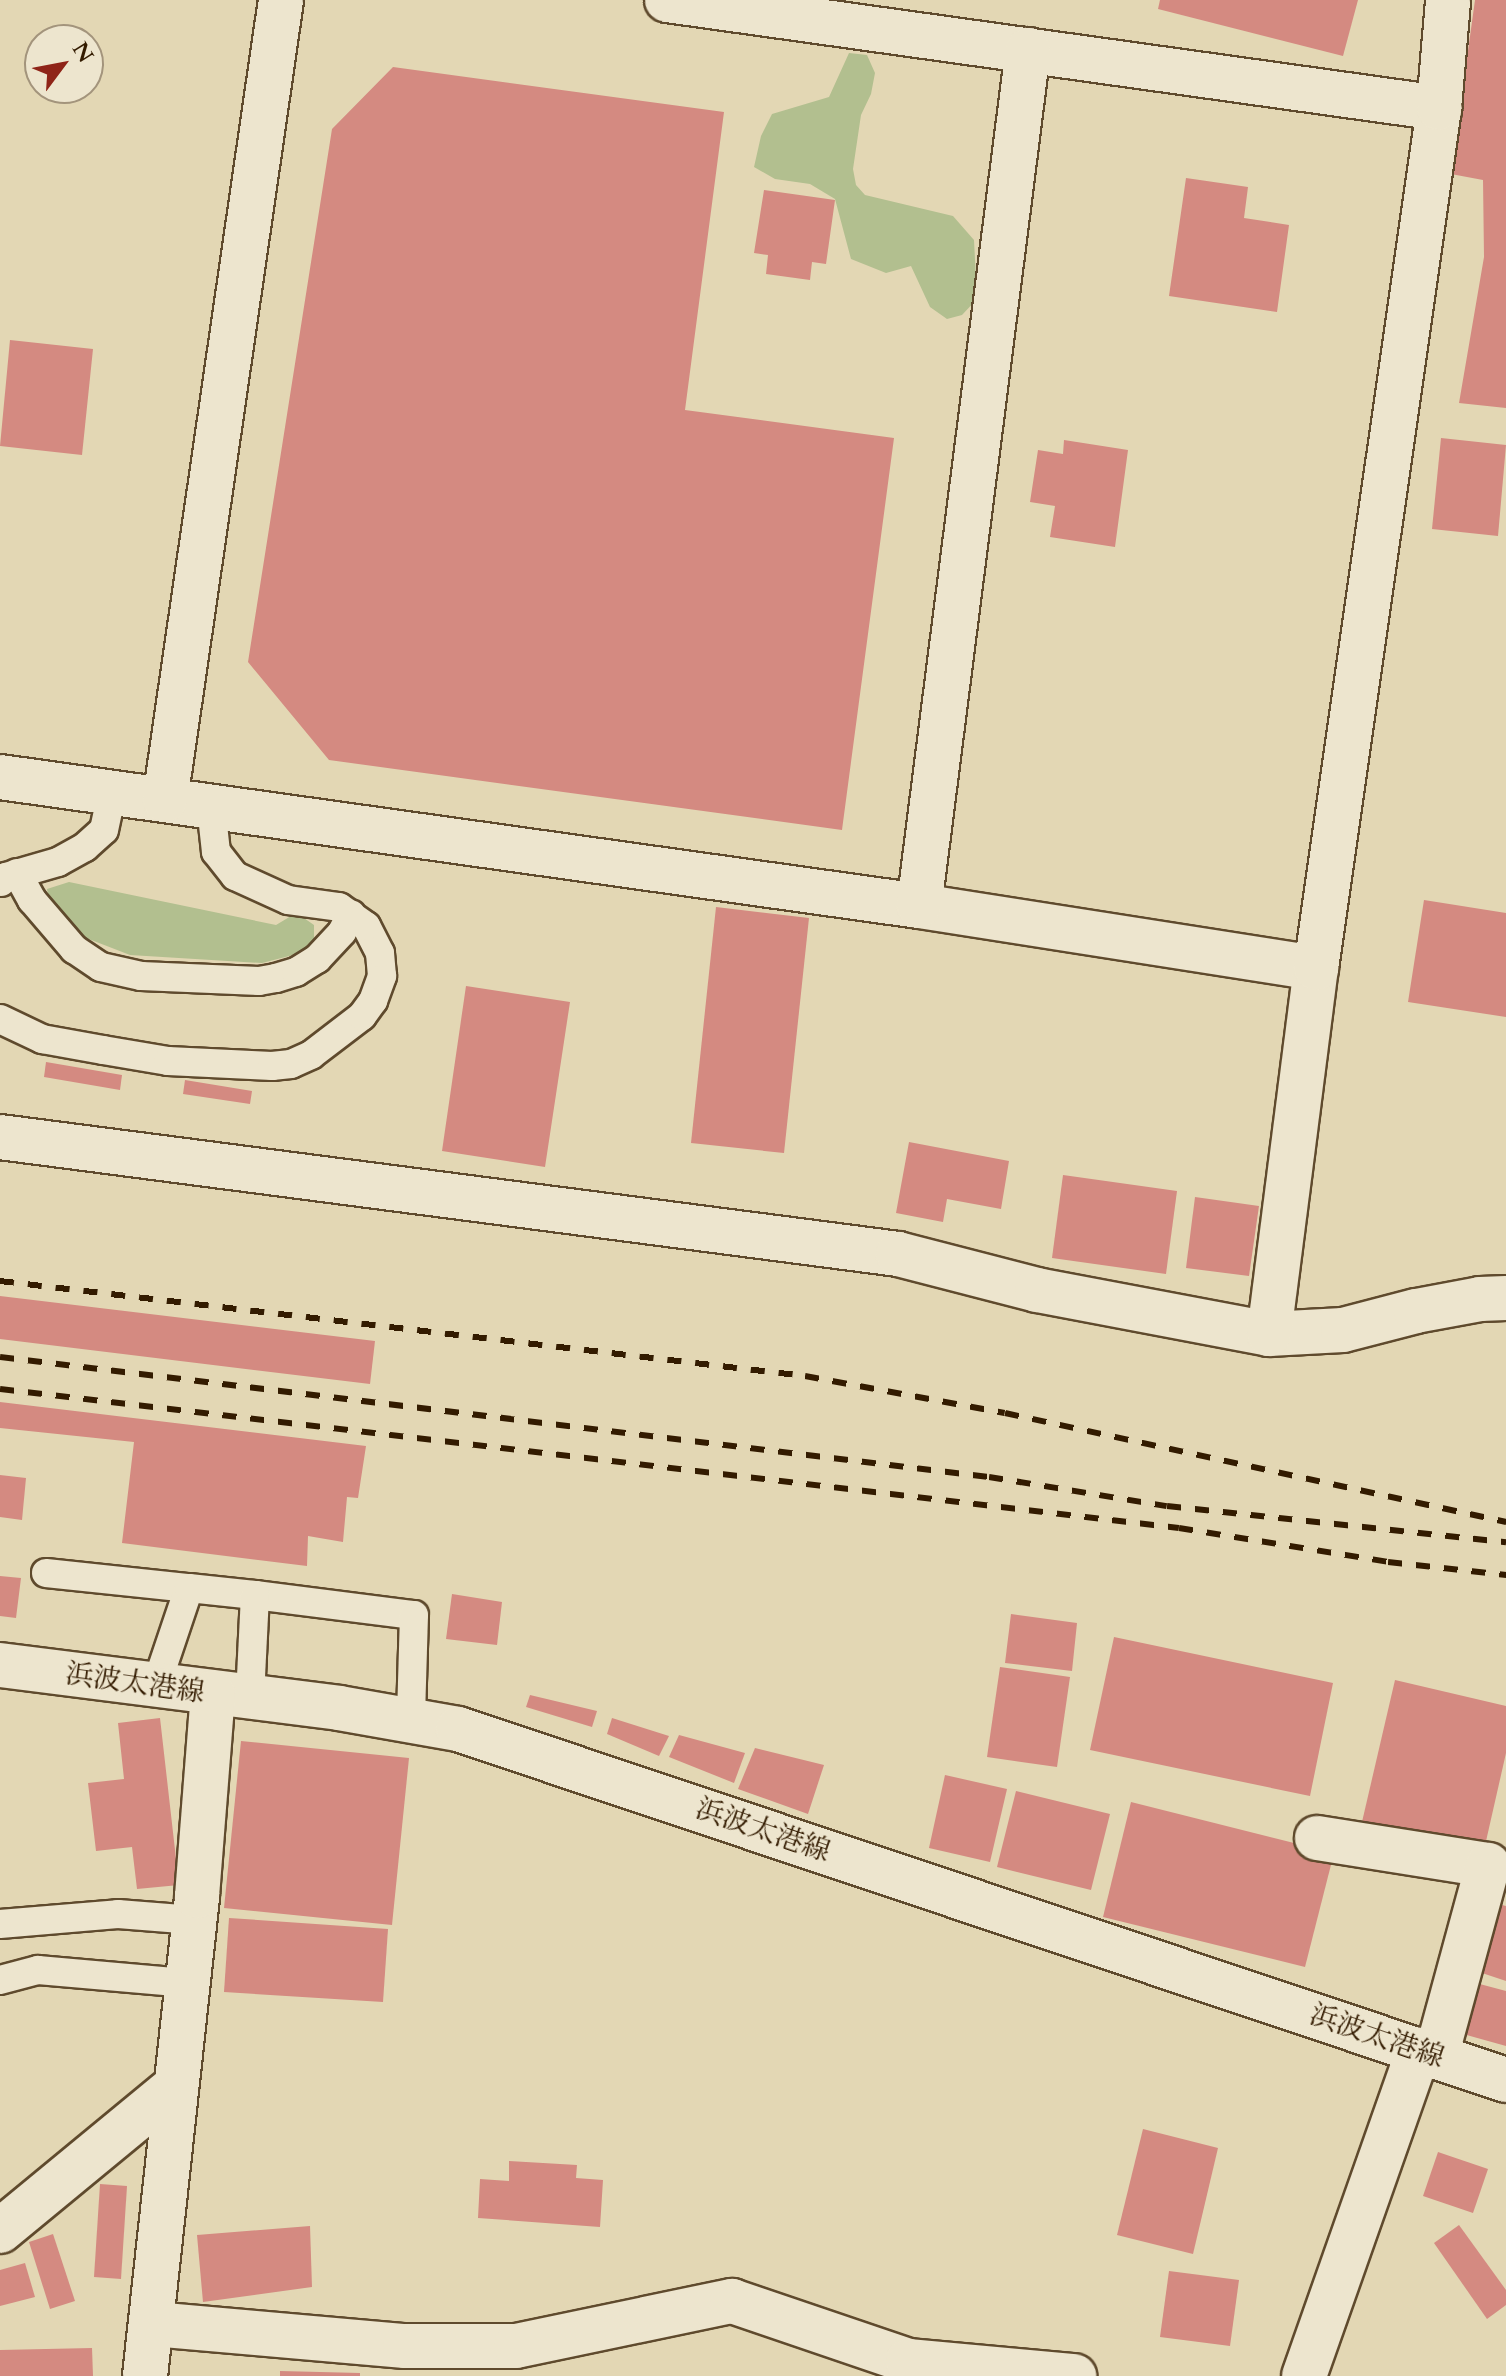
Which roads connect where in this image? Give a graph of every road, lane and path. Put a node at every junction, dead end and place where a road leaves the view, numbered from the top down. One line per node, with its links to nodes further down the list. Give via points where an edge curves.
1 (281, 0): 8 (street)
2 (667, 0): 4 (street)
3 (1448, 0): 5 (street)
4 (1028, 50): 5 (street); 11 (street)
5 (1439, 108): 13 (street)
6 (0, 777): 7 (street)
7 (112, 793): 8 (street); 10 (lane, via 104,830 85,847)
8 (165, 800): 9 (street)
9 (211, 807): 11 (street); 12 (lane, via 216,852 235,876 288,900 339,907)
10 (9, 878): 12 (lane, via 74,949 101,967 141,976 276,978 317,959)
11 (919, 906): 13 (street)
12 (351, 914): 14 (lane, via 366,926 380,953 382,976 373,1001 346,1030 291,1064 168,1061 42,1039)
13 (1316, 968): 17 (street)
14 (0, 1019)
15 (0, 1137): 17 (street, via 898,1254 1037,1290)
16 (1506, 1298): 17 (street, via 1416,1311 1343,1330)
17 (1269, 1334)
18 (46, 1573): 19 (lane)
19 (189, 1588): 20 (lane); 22 (lane)
20 (255, 1595): 23 (lane); 24 (lane, via 414,1615)
21 (0, 1665): 22 (street, 浜波太港線)
22 (156, 1686): 23 (street, 浜波太港線)
23 (232, 1695): 24 (street, 浜波太港線); 26 (street)
24 (411, 1719): 30 (street, 浜波太港線, via 563,1761)
25 (1317, 1838): 30 (street, via 1488,1865)
26 (194, 1920): 27 (lane, via 118,1914); 29 (street)
27 (0, 1924)
28 (0, 1980): 29 (lane, via 38,1970)
29 (187, 1983): 32 (street)
30 (1428, 2053): 31 (street, 浜波太港線); 38 (street)
31 (1506, 2080)
32 (176, 2086): 33 (street); 34 (street)
33 (0, 2231)
34 (153, 2324): 35 (street, via 405,2346 516,2346 732,2301); 36 (street)
35 (906, 2368): 37 (street)
36 (145, 2376)
37 (1074, 2376)
38 (1304, 2376)

